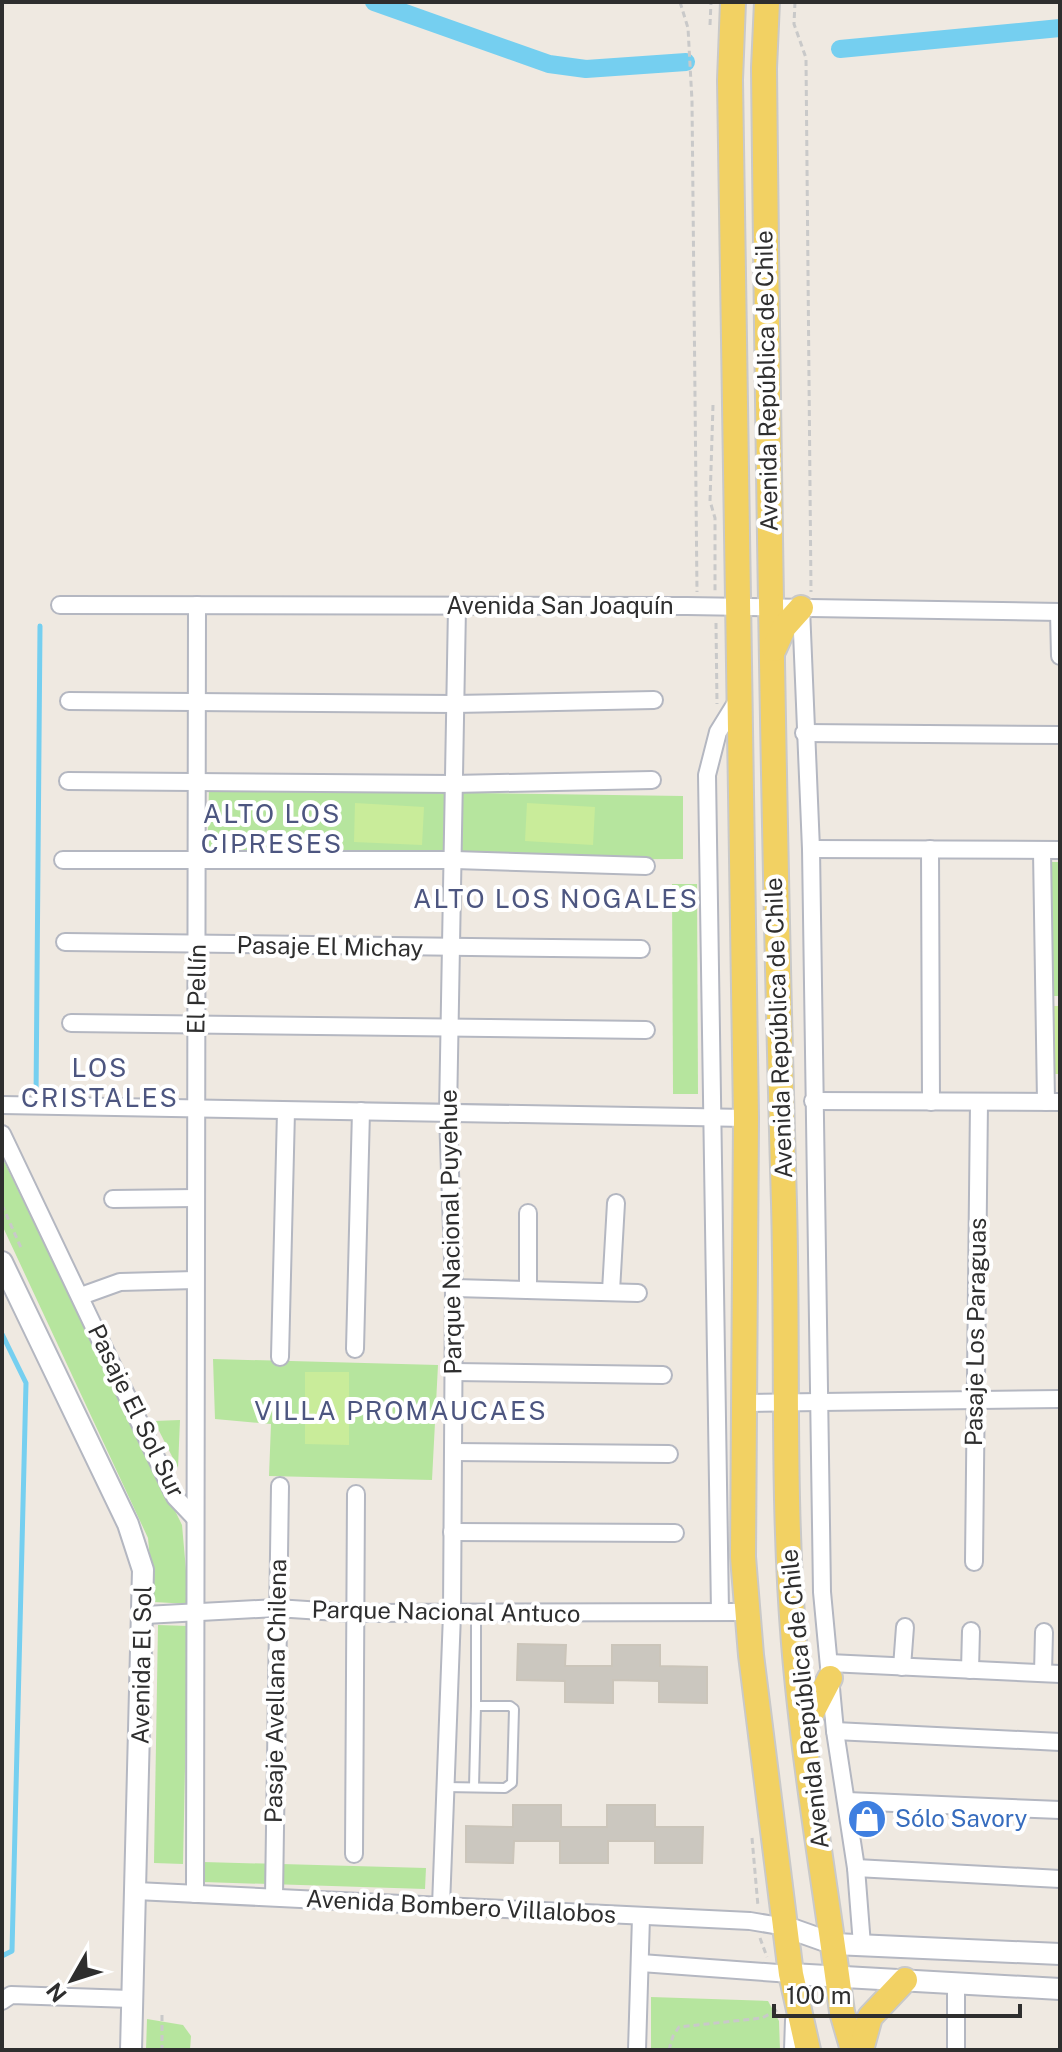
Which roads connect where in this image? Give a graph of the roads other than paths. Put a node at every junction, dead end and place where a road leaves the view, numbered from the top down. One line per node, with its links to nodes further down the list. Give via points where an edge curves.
1 (733, 2): 6 (main road, Avenida República de Chile)
2 (767, 2): 7 (main road, Avenida República de Chile)
3 (60, 605): 4 (street, Avenida San Joaquín)
4 (197, 605): 5 (street, Avenida San Joaquín); 15 (street, El Pellín)
5 (457, 607): 6 (street, Avenida San Joaquín); 16 (street, Parque Nacional Puyehue)
6 (739, 607): 7 (street, Avenida San Joaquín); 12 (main road, Avenida República de Chile)
7 (770, 608): 8 (street, Avenida San Joaquín); 11 (main road, Avenida República de Chile)
8 (805, 608): 9 (street, Avenida San Joaquín); 11 (main road, via 784,627); 17 (street, Avenida República de Chile)
9 (1060, 612): 10 (street)
10 (1060, 656)
11 (771, 659): 68 (main road, Avenida República de Chile)
12 (740, 697): 48 (street, via 718,732 707,775); 49 (main road, Avenida República de Chile)
13 (654, 700): 16 (street)
14 (69, 701): 15 (street)
15 (199, 702): 16 (street); 21 (street, El Pellín)
16 (454, 704): 22 (street, Parque Nacional Puyehue)
17 (804, 733): 18 (street); 23 (street, Avenida República de Chile)
18 (1060, 735)
19 (652, 780): 22 (street)
20 (68, 781): 21 (street)
21 (199, 783): 22 (street); 28 (street, El Pellín)
22 (453, 784): 29 (street, Parque Nacional Puyehue)
23 (811, 849): 24 (street); 39 (street, Avenida República de Chile)
24 (930, 849): 26 (street); 40 (street)
25 (1060, 850): 26 (street)
26 (1042, 851): 42 (street)
27 (63, 860): 28 (street)
28 (198, 860): 29 (street); 32 (street, El Pellín)
29 (455, 860): 30 (street); 33 (street, Parque Nacional Puyehue)
30 (646, 866)
31 (65, 942): 32 (street, Pasaje El Michay)
32 (198, 944): 33 (street, Pasaje El Michay); 36 (street, El Pellín)
33 (451, 949): 34 (street, Pasaje El Michay); 37 (street, Parque Nacional Puyehue)
34 (641, 949)
35 (71, 1023): 36 (street)
36 (197, 1025): 37 (street); 44 (street, El Pellín)
37 (451, 1028): 38 (street); 47 (street, Parque Nacional Puyehue)
38 (646, 1030)
39 (813, 1101): 40 (street); 69 (street, Avenida República de Chile)
40 (931, 1102): 41 (street)
41 (979, 1102): 42 (street); 67 (street, Pasaje Los Paraguas)
42 (1053, 1102)
43 (2, 1105): 44 (street)
44 (195, 1109): 45 (street); 51 (street, El Pellín)
45 (286, 1111): 46 (street); 63 (street)
46 (361, 1111): 47 (street); 62 (street)
47 (448, 1114): 48 (street); 57 (street, Parque Nacional Puyehue)
48 (712, 1117): 49 (street); 80 (street)
49 (746, 1118): 70 (main road, Avenida República de Chile)
50 (2, 1134): 61 (street, Pasaje El Sol Sur)
51 (196, 1198): 52 (street); 56 (street, El Pellín)
52 (113, 1199)
53 (616, 1203): 59 (street)
54 (528, 1213): 58 (street)
55 (2, 1262): 85 (street, Avenida El Sol, via 135,1541 143,1570)
56 (195, 1280): 61 (street, via 120,1282); 75 (street, El Pellín)
57 (454, 1288): 58 (street); 64 (street, Parque Nacional Puyehue)
58 (528, 1290): 59 (street)
59 (611, 1291): 60 (street)
60 (638, 1293)
61 (81, 1296): 75 (street, Pasaje El Sol Sur, via 175,1497)
62 (355, 1349)
63 (280, 1357)
64 (454, 1372): 65 (street); 71 (street, Parque Nacional Puyehue)
65 (663, 1375)
66 (1060, 1399): 67 (street)
67 (974, 1400): 69 (street); 78 (street, Pasaje Los Paraguas)
68 (787, 1402): 69 (street); 70 (street); 96 (main road, Avenida República de Chile, via 788,1548)
69 (817, 1402): 91 (street, Avenida República de Chile, via 822,1592)
70 (746, 1403): 81 (main road, Avenida República de Chile)
71 (453, 1452): 72 (street); 76 (street, Parque Nacional Puyehue)
72 (669, 1454)
73 (280, 1486): 79 (street, Pasaje Avellana Chilena)
74 (356, 1494): 82 (street)
75 (194, 1517): 86 (street, Pasaje El Sol Sur)
76 (452, 1532): 77 (street); 84 (street, Parque Nacional Puyehue)
77 (675, 1533)
78 (974, 1562)
79 (276, 1608): 82 (street, Parque Nacional Antuco); 86 (street, Parque Nacional Antuco); 108 (street, Pasaje Avellana Chilena)
80 (720, 1612): 81 (street, Parque Nacional Antuco); 83 (street, Parque Nacional Antuco)
81 (747, 1612): 111 (main road, Avenida República de Chile)
82 (353, 1613): 84 (street, Parque Nacional Antuco); 103 (street)
83 (476, 1613): 84 (street, Parque Nacional Antuco); 95 (lane)
84 (452, 1614): 99 (street, Parque Nacional Puyehue)
85 (145, 1615): 86 (street, Parque Nacional Antuco); 106 (street, Avenida El Sol)
86 (196, 1615): 107 (street, Pasaje El Sol Sur)
87 (905, 1627): 90 (street)
88 (971, 1631): 92 (street)
89 (1044, 1632): 93 (street)
90 (902, 1667): 91 (street); 92 (street)
91 (830, 1670): 96 (main road); 97 (street, Avenida República de Chile)
92 (970, 1670): 93 (street)
93 (1043, 1673): 94 (street)
94 (1060, 1674)
95 (476, 1706): 100 (lane); 100 (lane, via 510,1706 514,1714 510,1787)
96 (804, 1728): 112 (main road, Avenida República de Chile)
97 (835, 1731): 98 (street); 101 (street, Avenida República de Chile)
98 (1060, 1742)
99 (445, 1787): 100 (lane); 109 (street, Parque Nacional Puyehue)
100 (474, 1787)
101 (847, 1801): 102 (street); 104 (street, Avenida República de Chile)
102 (1060, 1810)
103 (354, 1854)
104 (856, 1868): 105 (street); 113 (street, Avenida República de Chile)
105 (1060, 1879)
106 (136, 1891): 107 (street, Avenida Bombero Villalobos); 121 (street, Avenida El Sol)
107 (195, 1894): 108 (street, Avenida Bombero Villalobos)
108 (274, 1897): 109 (street, Avenida Bombero Villalobos)
109 (441, 1906): 110 (street, Avenida Bombero Villalobos)
110 (641, 1917): 111 (street, Avenida Bombero Villalobos); 115 (street)
111 (786, 1927): 112 (street); 116 (main road, Avenida República de Chile)
112 (834, 1944): 113 (street); 117 (main road, Avenida República de Chile)
113 (862, 1945): 114 (street)
114 (1060, 1954)
115 (641, 1963): 116 (street); 125 (street)
116 (791, 1974): 117 (street); 123 (main road, Avenida República de Chile)
117 (838, 1976): 118 (street); 128 (main road, Avenida República de Chile)
118 (905, 1980): 119 (street); 129 (main road, via 870,2017)
119 (956, 1983): 120 (street); 130 (street)
120 (1060, 1989)
121 (131, 1999): 122 (street, via 11,1995); 124 (street, Avenida El Sol)
122 (2, 2001)
123 (795, 2003): 126 (street); 127 (main road, Avenida República de Chile)
124 (131, 2050)
125 (637, 2050)
126 (793, 2050)
127 (808, 2050)
128 (853, 2050)
129 (861, 2050)
130 (956, 2050)

